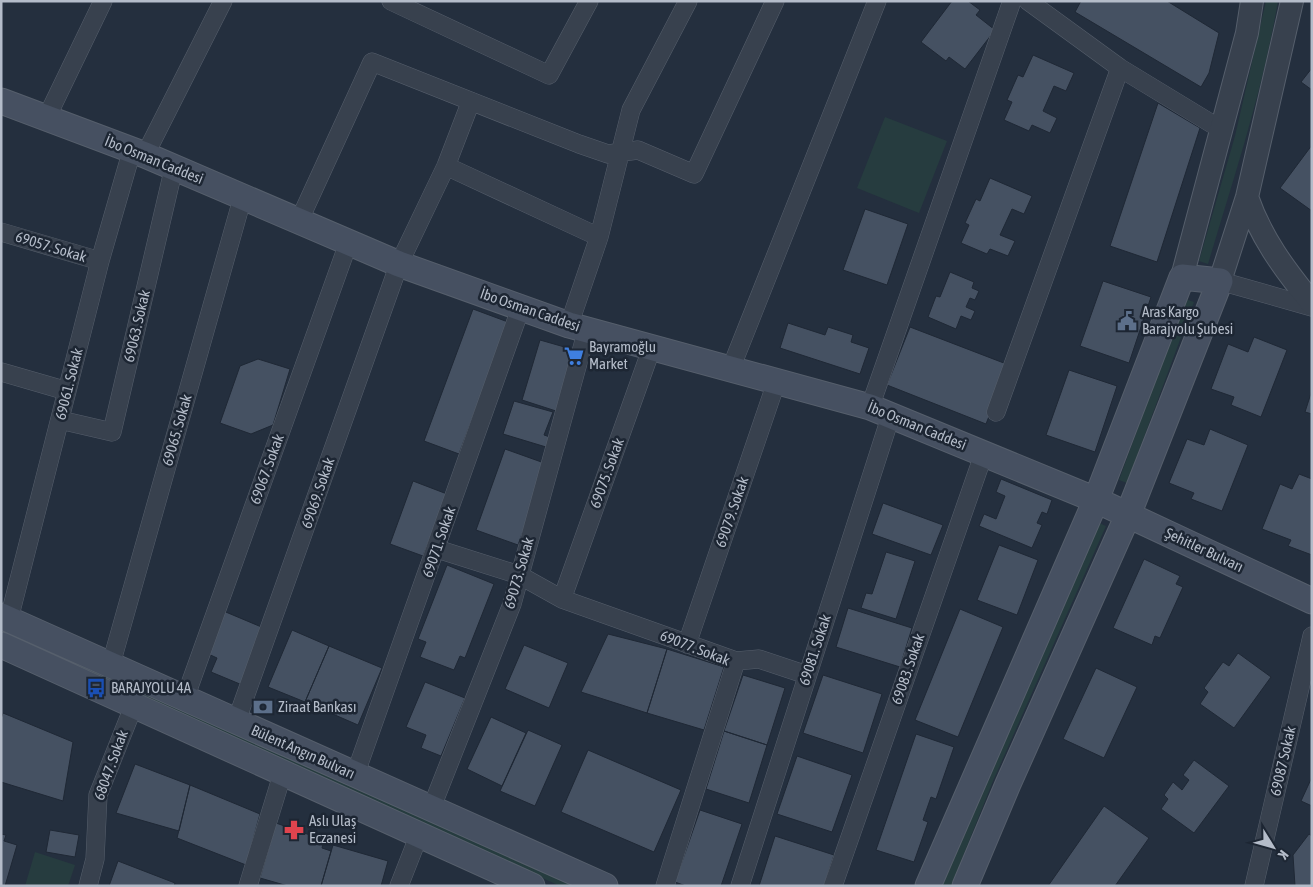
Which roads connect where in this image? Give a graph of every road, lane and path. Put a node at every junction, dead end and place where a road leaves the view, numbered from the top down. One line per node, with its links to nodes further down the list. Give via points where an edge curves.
1 (103, 1): 15 (street)
2 (223, 1): 17 (street, 69061. Sokak)
3 (391, 1): 4 (street, via 549,75)
4 (589, 1)
5 (688, 1): 18 (street, 69073. Sokak, via 631,110)
6 (775, 1): 18 (street, via 694,174 638,150)
7 (878, 1): 35 (street)
8 (1012, 1): 39 (street, 69081. Sokak)
9 (1028, 1): 12 (street)
10 (1252, 1): 16 (street, via 1248,33)
11 (1292, 1): 22 (street)
12 (1120, 68): 16 (street); 40 (street)
13 (1, 101): 15 (main road, İbo Osman Caddesi)
14 (471, 101): 18 (street, via 601,152); 19 (street, 69069. Sokak); 23 (street, via 372,62)
15 (46, 119): 17 (main road, İbo Osman Caddesi)
16 (1222, 130): 29 (street)
17 (139, 152): 20 (main road, İbo Osman Caddesi); 27 (street, 69061. Sokak)
18 (621, 152): 25 (street, 69073. Sokak)
19 (446, 166): 25 (street); 28 (street, 69069. Sokak)
20 (174, 167): 21 (main road, İbo Osman Caddesi); 41 (street, 69063. Sokak, via 112,432)
21 (243, 196): 23 (main road, İbo Osman Caddesi); 54 (street, 69065. Sokak)
22 (1247, 197): 30 (street); 31 (street, via 1280,266)
23 (300, 221): 26 (main road, İbo Osman Caddesi)
24 (1, 232): 27 (street, 69057. Sokak)
25 (599, 237): 33 (street, 69073. Sokak)
26 (349, 241): 28 (main road, İbo Osman Caddesi); 56 (street, 69067. Sokak)
27 (100, 261): 38 (street, 69061. Sokak)
28 (399, 264): 32 (main road, İbo Osman Caddesi); 58 (street, 69069. Sokak)
29 (1182, 277): 30 (main road); 43 (main road)
30 (1220, 281): 31 (street); 44 (main road)
31 (1312, 305)
32 (521, 307): 33 (main road, İbo Osman Caddesi); 45 (street, 69071. Sokak)
33 (578, 327): 34 (main road, İbo Osman Caddesi); 46 (street, 69073. Sokak)
34 (652, 347): 35 (main road, İbo Osman Caddesi); 47 (street, 69075. Sokak)
35 (731, 368): 37 (main road, İbo Osman Caddesi)
36 (1, 372): 38 (street)
37 (777, 380): 39 (main road, İbo Osman Caddesi); 51 (street, 69079. Sokak)
38 (67, 391): 41 (street, 69061. Sokak)
39 (880, 411): 42 (main road, İbo Osman Caddesi); 55 (street, 69081. Sokak)
40 (996, 412)
41 (60, 420): 49 (street, 69061. Sokak)
42 (984, 453): 43 (main road, İbo Osman Caddesi); 70 (street, 69083. Sokak)
43 (1096, 500): 44 (main road, Şehitler Bulvarı); 71 (main road)
44 (1128, 515): 48 (main road, Şehitler Bulvarı); 72 (main road)
45 (437, 549): 46 (street, 69077. Sokak); 60 (street, 69071. Sokak)
46 (519, 575): 47 (street, 69077. Sokak); 61 (street, 69073. Sokak, via 512,604)
47 (562, 599): 51 (street, 69077. Sokak)
48 (1312, 601)
49 (5, 617): 54 (main road, Bülent Angın Bulvarı)
50 (1312, 636): 73 (street, 69087 Sokak)
51 (687, 644): 53 (street, 69077. Sokak)
52 (1, 645): 57 (main road, Bülent Angın Bulvarı)
53 (736, 660): 55 (street, via 759,659); 68 (street, 69077. Sokak)
54 (111, 664): 56 (main road, Bülent Angın Bulvarı)
55 (807, 675): 69 (street, 69081. Sokak)
56 (184, 698): 58 (main road, Bülent Angın Bulvarı)
57 (134, 705): 59 (main road, Bülent Angın Bulvarı); 63 (street, 68047. Sokak, via 98,795 95,858)
58 (236, 722): 60 (main road, Bülent Angın Bulvarı)
59 (283, 772): 62 (main road, Bülent Angın Bulvarı); 64 (street)
60 (355, 776): 61 (main road, Bülent Angın Bulvarı)
61 (431, 809): 67 (main road, Bülent Angın Bulvarı)
62 (419, 835): 65 (street); 66 (main road, Bülent Angın Bulvarı)
63 (88, 886)
64 (248, 886)
65 (399, 886)
66 (532, 886)
67 (605, 886)
68 (665, 886)
69 (740, 886)
70 (833, 886)
71 (928, 886)
72 (964, 886)
73 (1254, 886)

